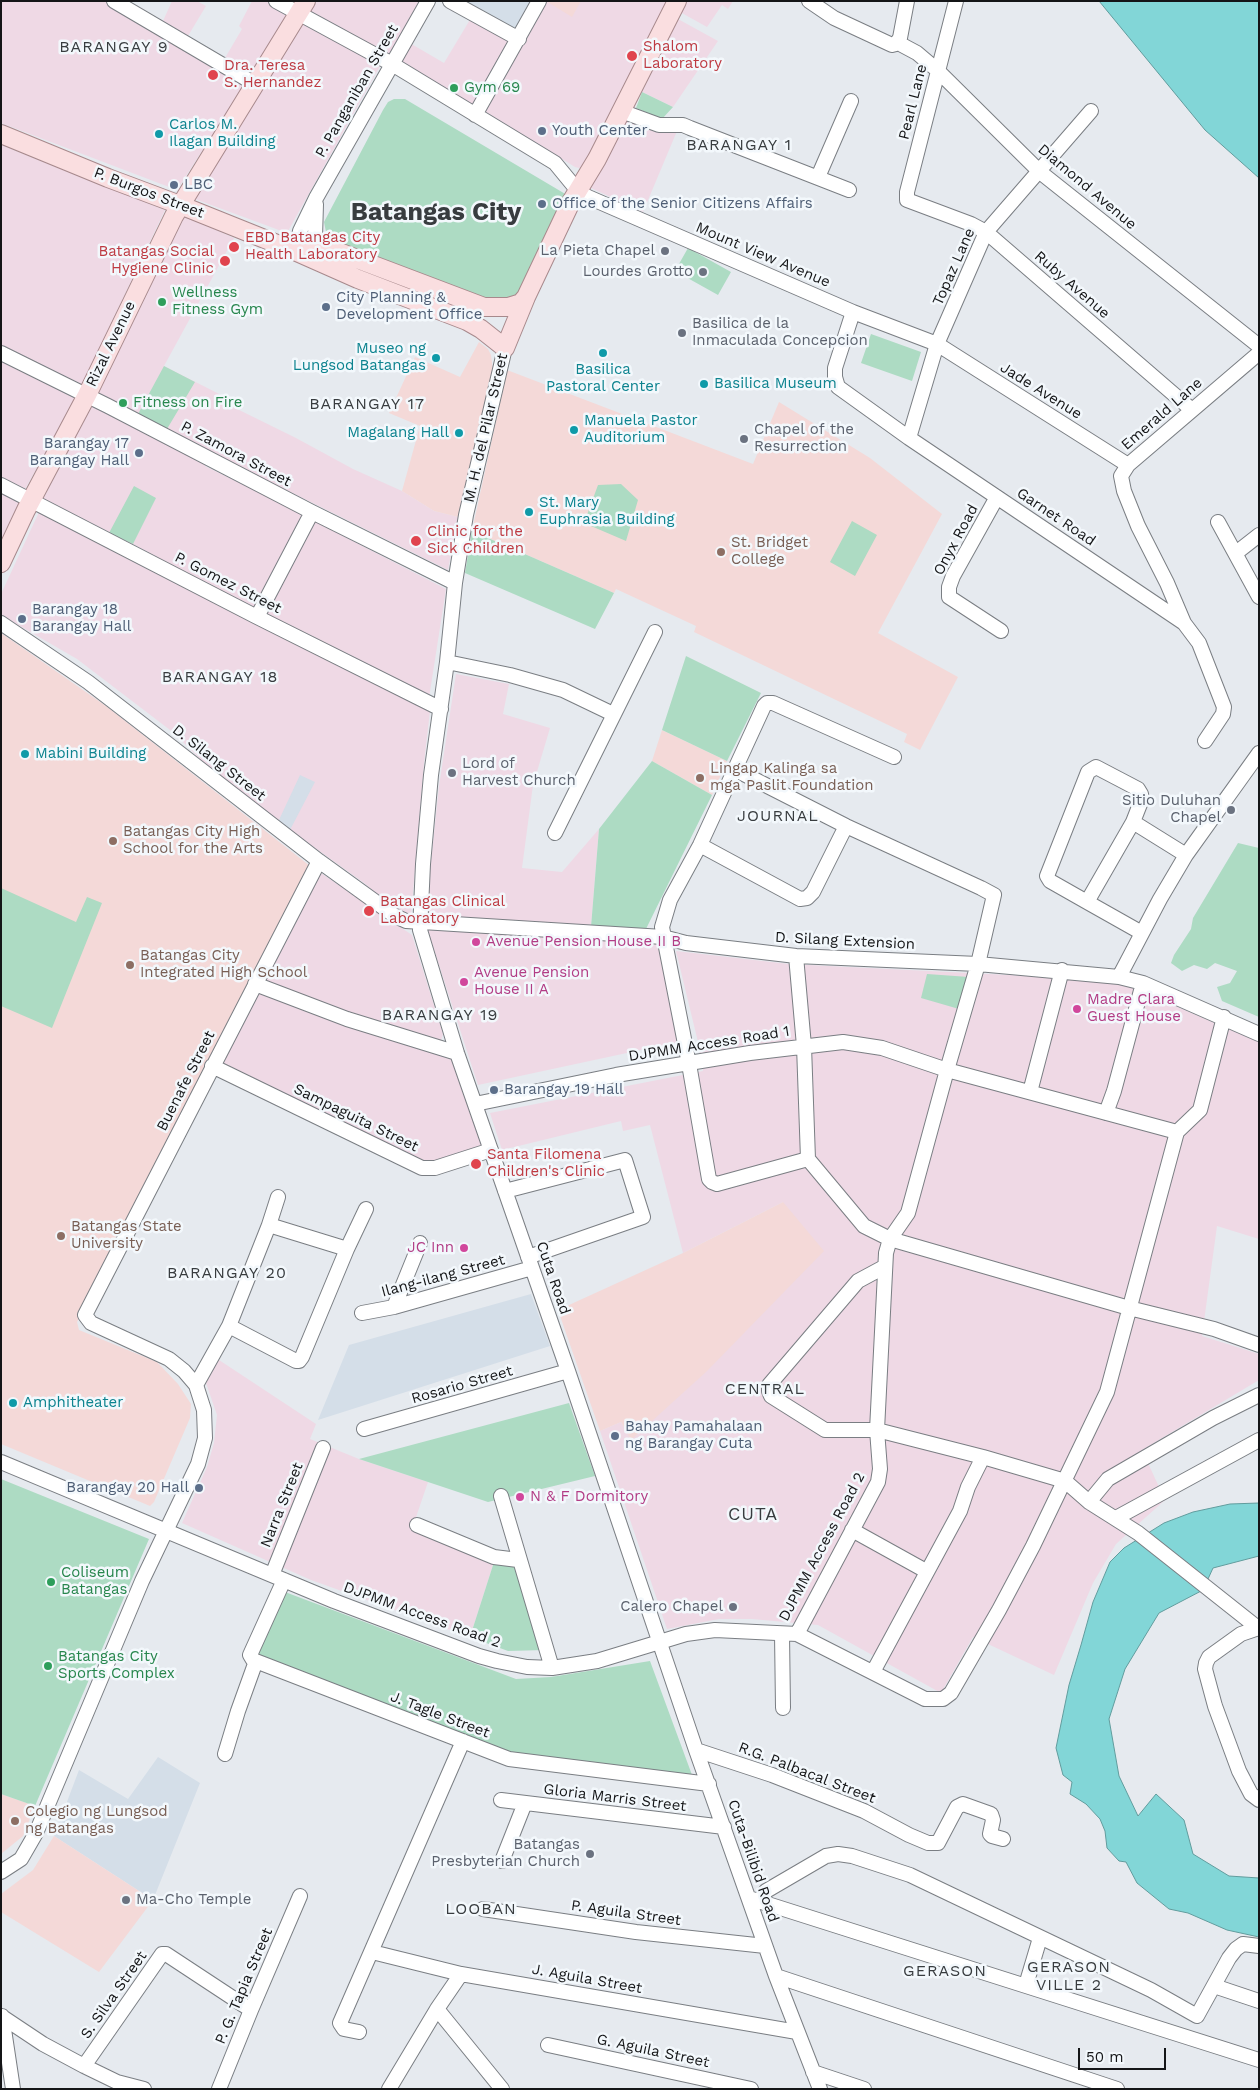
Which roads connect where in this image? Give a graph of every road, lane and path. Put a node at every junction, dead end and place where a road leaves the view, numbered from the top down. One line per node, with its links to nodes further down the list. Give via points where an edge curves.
1 (114, 1): 15 (street)
2 (276, 1): 10 (street)
3 (428, 1): 13 (street, P. Panganiban Street)
4 (450, 1): 11 (street)
5 (539, 1): 11 (street)
6 (677, 1): 17 (main road, M. H. del Pilar Street)
7 (809, 1): 8 (street, via 834,18 892,45 900,38)
8 (907, 1)
9 (956, 1): 14 (street, Pearl Lane)
10 (302, 8): 13 (street); 15 (main road, Rizal Avenue)
11 (519, 39): 19 (street)
12 (902, 45): 14 (street, Diamond Avenue)
13 (392, 64): 19 (street); 25 (street, P. Panganiban Street)
14 (937, 70): 21 (street, Diamond Avenue); 27 (street, Pearl Lane, via 906,195 907,200)
15 (255, 84): 26 (main road, Rizal Avenue)
16 (852, 102): 22 (street)
17 (621, 111): 22 (street, via 658,125 690,128); 24 (main road, M. H. del Pilar Street)
18 (1091, 111): 21 (street, Topaz Lane)
19 (475, 115): 24 (street, via 554,163)
20 (1, 134): 26 (main road, P. Burgos Street)
21 (1040, 172): 28 (street, Topaz Lane); 36 (street, Diamond Avenue)
22 (818, 177): 23 (street)
23 (849, 190)
24 (578, 191): 31 (main road, M. H. del Pilar Street); 33 (street, Mount View Avenue, via 662,231)
25 (316, 198): 29 (street, P. Panganiban Street, via 315,237); 30 (street, P. Panganiban Street, via 300,231)
26 (180, 205): 30 (main road, P. Burgos Street); 40 (main road, Rizal Avenue)
27 (918, 205): 28 (street, Ruby Avenue)
28 (986, 232): 35 (street, Topaz Lane); 41 (street, Ruby Avenue)
29 (323, 246): 30 (main road); 32 (main road, via 474,305)
30 (297, 252): 34 (main road, P. Burgos Street)
31 (526, 298): 32 (main road, via 508,307); 37 (main road, M. H. del Pilar Street)
32 (490, 308): 34 (main road)
33 (853, 312): 35 (street, Mount View Avenue); 42 (street, Garnet Road, via 835,368 838,387)
34 (481, 329): 37 (main road, P. Burgos Street)
35 (937, 344): 42 (street, Topaz Lane); 43 (street, Jade Avenue)
36 (1259, 346)
37 (505, 348): 52 (street, M. H. del Pilar Street, via 466,515)
38 (1, 353): 40 (street, P. Zamora Street)
39 (1259, 353): 41 (street, Emerald Lane)
40 (87, 395): 46 (main road, Rizal Avenue); 47 (street, P. Zamora Street)
41 (1192, 410): 43 (street, Emerald Lane)
42 (909, 438): 45 (street, Garnet Road)
43 (1128, 465): 56 (street, Emerald Lane, via 1121,476 1124,491)
44 (1, 485): 46 (street, P. Gomez Street)
45 (997, 496): 56 (street, Garnet Road); 57 (street, Onyx Road, via 953,576 949,597)
46 (32, 499): 51 (main road, Rizal Avenue); 54 (street, P. Gomez Street)
47 (312, 512): 52 (street, P. Zamora Street); 54 (street)
48 (1218, 522): 50 (street)
49 (1259, 534): 50 (street)
50 (1236, 553): 53 (street)
51 (1, 564)
52 (455, 583): 59 (street, M. H. del Pilar Street)
53 (1259, 596)
54 (257, 617): 60 (street, P. Gomez Street)
55 (1, 623): 71 (street, D. Silang Street, via 88,682)
56 (1184, 623): 62 (street, via 1198,642 1224,707 1223,714)
57 (1001, 631)
58 (655, 632): 61 (street)
59 (447, 662): 60 (street, M. H. del Pilar Street); 61 (street, via 563,690)
60 (441, 709): 73 (street, M. H. del Pilar Street, via 428,809)
61 (613, 714): 68 (street)
62 (1204, 741)
63 (1259, 753): 70 (street)
64 (894, 757): 65 (street, via 767,703)
65 (734, 769): 67 (street); 69 (street)
66 (1133, 822): 70 (street); 72 (street); 72 (street, via 1142,794 1138,789 1092,768 1047,876 1050,881)
67 (846, 826): 69 (street, via 813,892 800,899); 77 (street, DJPMM Access Road 2, via 994,895)
68 (555, 833)
69 (700, 845): 75 (street, via 668,907 662,927)
70 (1186, 855): 74 (street)
71 (319, 861): 73 (street, D. Silang Street, via 395,916); 81 (street, Buenafe Street)
72 (1087, 902): 74 (street)
73 (420, 923): 75 (street, D. Silang Extension); 85 (street, Cuta Road)
74 (1142, 933): 79 (street)
75 (663, 937): 76 (street, D. Silang Extension, via 686,943); 86 (street)
76 (796, 956): 77 (street, D. Silang Extension); 84 (street)
77 (978, 964): 78 (street, D. Silang Extension); 88 (street, DJPMM Access Road 2)
78 (1062, 970): 79 (street, D. Silang Extension); 89 (street)
79 (1119, 977): 80 (street, D. Silang Extension)
80 (1143, 983): 82 (street, D. Silang Extension); 91 (street)
81 (255, 984): 85 (street, via 348,1019); 87 (street, Buenafe Street)
82 (1224, 1017): 83 (street, D. Silang Extension); 92 (street, via 1200,1110)
83 (1259, 1034)
84 (804, 1046): 86 (street, DJPMM Access Road 1); 88 (street, DJPMM Access Road 1, via 842,1042 882,1048); 94 (street)
85 (457, 1053): 90 (street, Cuta Road)
86 (689, 1064): 90 (street, DJPMM Access Road 1, via 616,1075); 94 (street, via 712,1182 717,1184)
87 (212, 1066): 93 (street, Sampaguita Street, via 422,1168 435,1168); 110 (street, Buenafe Street, via 85,1318 169,1359)
88 (947, 1070): 89 (street, DJPMM Access Road 1); 99 (street, DJPMM Access Road 2, via 908,1213)
89 (1030, 1092): 91 (street, DJPMM Access Road 1)
90 (475, 1104): 93 (street, Cuta Road)
91 (1106, 1113): 92 (street, DJPMM Access Road 1)
92 (1177, 1132): 105 (street)
93 (491, 1150): 95 (street, Cuta Road)
94 (808, 1159): 99 (street, via 864,1226)
95 (505, 1191): 102 (street, Cuta Road); 102 (street, Ilang-ilang Street, via 625,1160 643,1217)
96 (278, 1197): 98 (street)
97 (366, 1209): 101 (street)
98 (269, 1225): 101 (street); 107 (street)
99 (890, 1239): 103 (street, DJPMM Access Road 2); 105 (street)
100 (420, 1243): 104 (street)
101 (347, 1249): 107 (street, via 299,1361)
102 (530, 1262): 104 (street, Ilang-ilang Street); 109 (street, Cuta Road)
103 (884, 1268): 113 (street, DJPMM Access Road 2); 113 (street, via 858,1281 769,1385 771,1396 825,1430)
104 (394, 1307): 106 (street, Ilang-ilang Street)
105 (1129, 1308): 108 (street, via 1214,1329); 118 (street, via 1106,1392)
106 (362, 1313)
107 (229, 1326): 110 (street)
108 (1259, 1345)
109 (568, 1371): 112 (street, Rosario Street); 131 (street, Cuta Road)
110 (196, 1385): 123 (street, via 204,1410 205,1438 198,1464)
111 (1259, 1395): 120 (street, via 1108,1479)
112 (364, 1429)
113 (877, 1430): 116 (street); 124 (street, DJPMM Access Road 2, via 878,1482)
114 (1259, 1440): 121 (street)
115 (323, 1448): 127 (street, Narra Street)
116 (983, 1457): 118 (street); 126 (street, via 960,1511)
117 (1, 1462): 123 (street, DJPMM Access Road 2)
118 (1065, 1481): 120 (street); 134 (street, via 999,1610 951,1693 943,1699 925,1699)
119 (501, 1496): 125 (street)
120 (1089, 1502): 121 (street)
121 (1116, 1518): 128 (street)
122 (418, 1525): 125 (street, via 494,1557)
123 (165, 1530): 127 (street, DJPMM Access Road 2); 146 (street, via 36,1833 21,1859)
124 (852, 1530): 126 (street); 130 (street, DJPMM Access Road 2)
125 (518, 1560): 133 (street)
126 (926, 1571): 134 (street)
127 (278, 1578): 132 (street, via 250,1655); 133 (street, DJPMM Access Road 2, via 479,1656 527,1667)
128 (1258, 1628): 141 (street, via 1241,1634 1209,1657 1205,1669 1239,1771 1251,1794)
129 (782, 1634): 130 (street, DJPMM Access Road 2); 131 (street, DJPMM Access Road 2, via 715,1630); 135 (street)
130 (798, 1634): 134 (street)
131 (660, 1642): 133 (street, DJPMM Access Road 2, via 597,1661); 137 (street, Cuta-Bilibid Road)
132 (256, 1661): 136 (street, J. Tagle Street); 138 (street)
133 (552, 1668)
134 (872, 1672)
135 (783, 1708)
136 (463, 1741): 139 (street, J. Tagle Street, via 509,1759); 153 (street)
137 (696, 1750): 139 (street, Cuta-Bilibid Road); 144 (street, R.G. Palbacal Street, via 864,1811 928,1843 938,1843 958,1807 963,1804 991,1814 994,1820 990,1834)
138 (225, 1754)
139 (709, 1784): 143 (street, Cuta-Bilibid Road)
140 (501, 1800): 142 (street, Gloria Marris Street)
141 (1259, 1800)
142 (525, 1803): 143 (street, Gloria Marris Street); 145 (street)
143 (724, 1827): 148 (street, Cuta-Bilibid Road)
144 (1003, 1838)
145 (502, 1861)
146 (1, 1872)
147 (300, 1896): 159 (street, P. G. Tapia Street)
148 (755, 1899): 150 (street, via 826,1856 838,1854 910,1875); 151 (street, Cuta-Bilibid Road); 156 (street)
149 (483, 1909): 151 (street, P. Aguila Street, via 636,1932)
150 (1040, 1938): 156 (street); 162 (street, via 1151,1990)
151 (765, 1946): 155 (street, Cuta-Bilibid Road)
152 (1259, 1946): 157 (street, via 1243,1944 1236,1949)
153 (372, 1952): 154 (street, J. Aguila Street); 163 (street, via 340,2023 344,2029)
154 (461, 1974): 160 (street); 164 (street, J. Aguila Street)
155 (776, 1976): 164 (street, Cuta-Bilibid Road); 179 (street)
156 (1026, 1985): 165 (street)
157 (1214, 1986): 158 (street); 162 (street)
158 (1259, 2001)
159 (251, 2010): 168 (street, S. Silva Street, via 162,1954); 173 (street, P. G. Tapia Street)
160 (437, 2010): 174 (street); 175 (street)
161 (1, 2016): 168 (street); 171 (street)
162 (1197, 2016): 165 (street)
163 (359, 2032)
164 (797, 2032): 169 (street, Cuta-Bilibid Road)
165 (1188, 2038): 167 (street)
166 (548, 2045): 176 (street, G. Aguila Street)
167 (1259, 2060)
168 (84, 2066): 170 (street)
169 (813, 2072): 177 (street, Cuta-Bilibid Road); 178 (street)
170 (117, 2085): 172 (street)
171 (13, 2089)
172 (144, 2089)
173 (219, 2089)
174 (389, 2089)
175 (502, 2089)
176 (751, 2089)
177 (820, 2089)
178 (864, 2089)
179 (1116, 2089)

